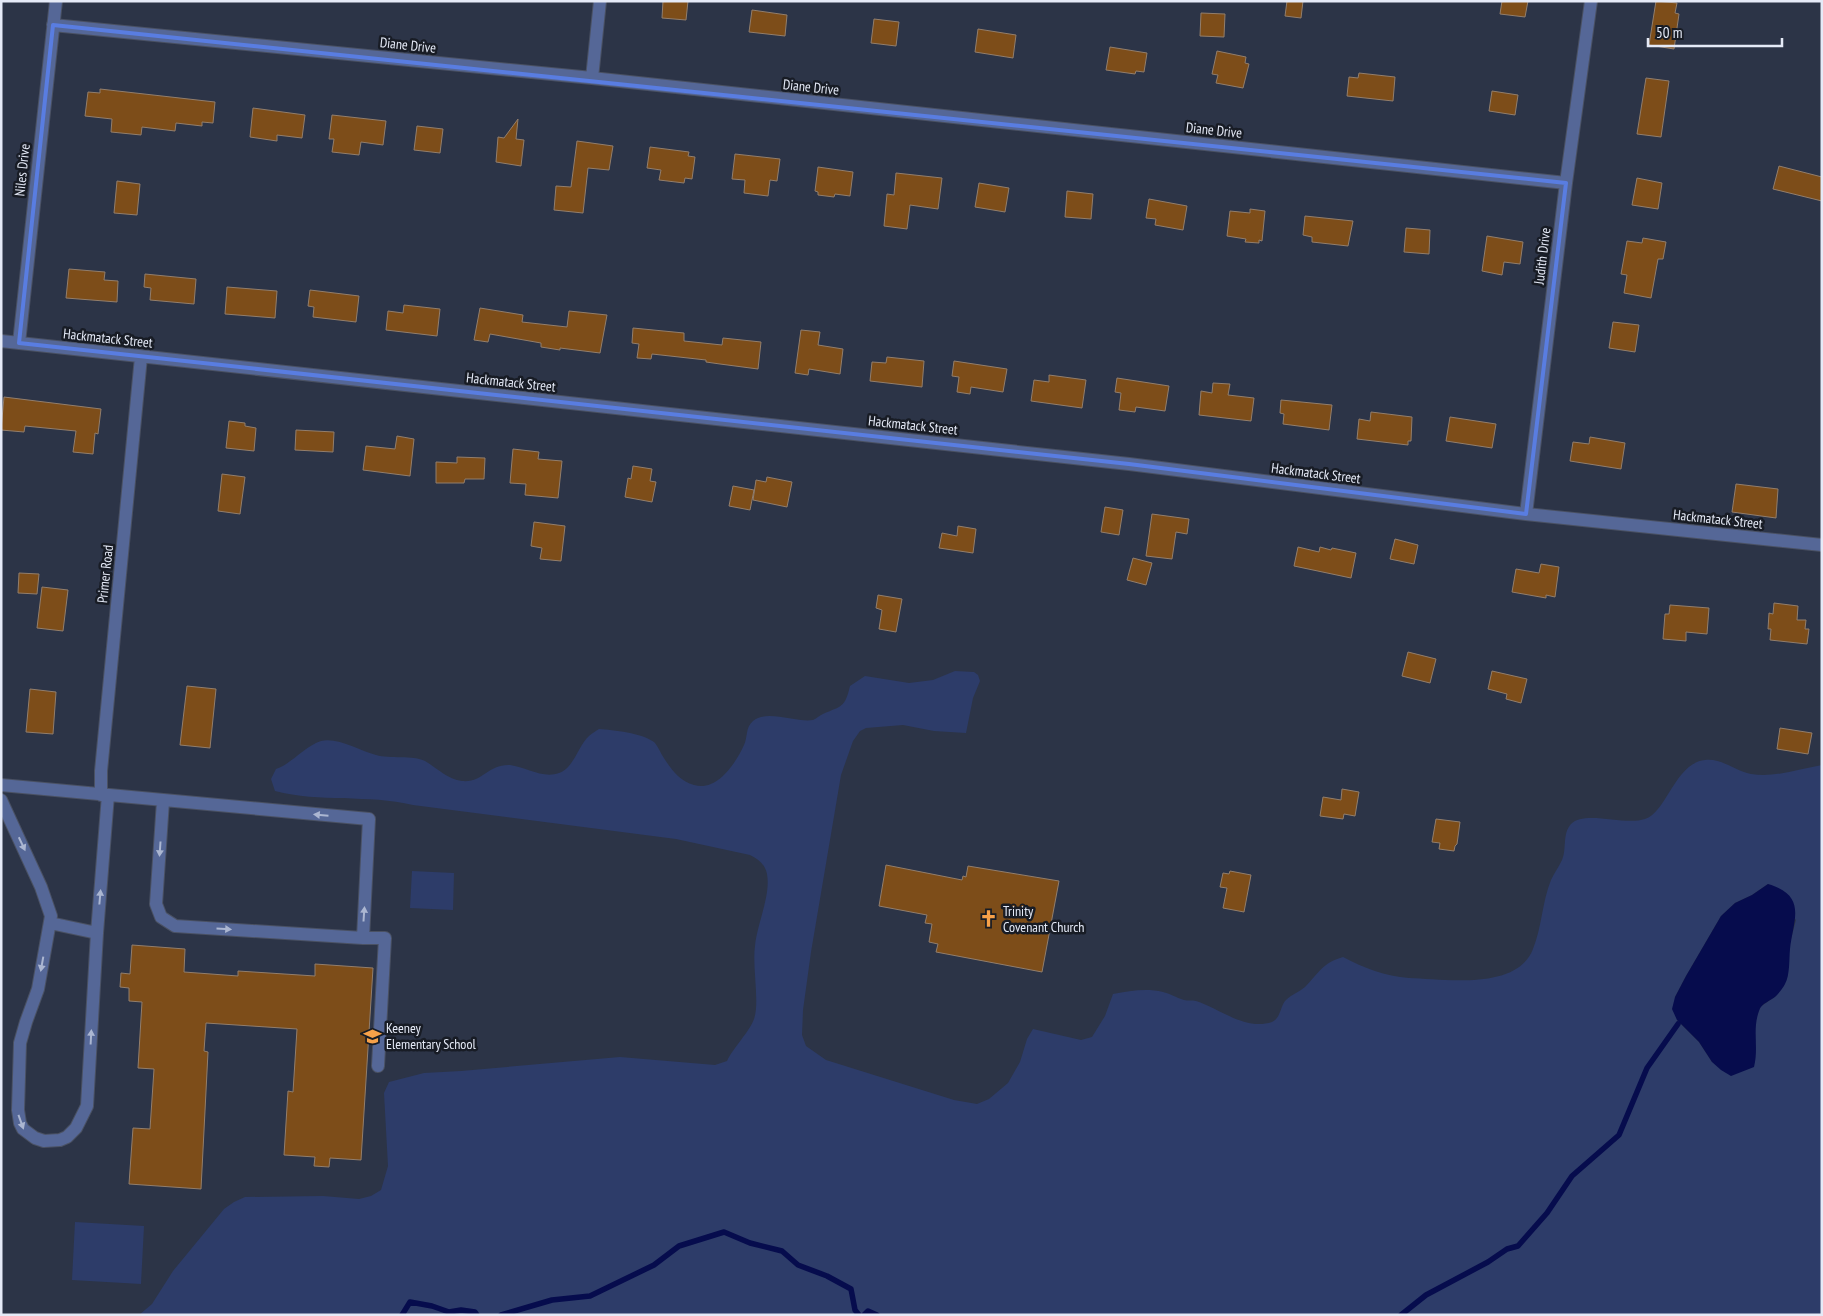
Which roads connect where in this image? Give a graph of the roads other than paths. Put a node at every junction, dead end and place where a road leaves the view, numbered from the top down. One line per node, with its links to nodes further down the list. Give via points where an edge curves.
1 (56, 1): 4 (street, Niles Drive)
2 (600, 1): 5 (street)
3 (1591, 1): 6 (street, Judith Drive)
4 (53, 25): 5 (street, Diane Drive); 8 (street, Niles Drive)
5 (592, 78): 6 (street, Diane Drive)
6 (1566, 183): 10 (street, Judith Drive)
7 (1, 341): 8 (street, Hackmatack Street)
8 (19, 343): 9 (street, Hackmatack Street)
9 (142, 356): 10 (street, Hackmatack Street, via 1129,464); 13 (street, Primer Road, via 101,771)
10 (1526, 514): 11 (street, Hackmatack Street)
11 (1822, 545)
12 (1, 784): 13 (street)
13 (105, 795): 15 (street); 17 (street, Primer Road, one-way to 13)
14 (1, 800): 16 (street, one-way to 16, via 41,888 51,916)
15 (163, 801): 18 (street, one-way to 18, via 156,904 162,918 175,926); 18 (street, one-way to 15, via 369,819)
16 (50, 923): 17 (street); 17 (street, Primer Road, one-way to 17, via 38,989 20,1044 18,1069 20,1123 29,1135 44,1141 67,1137 76,1128 87,1106)
17 (97, 933)
18 (363, 938): 19 (street, via 385,938)
19 (378, 1066)

